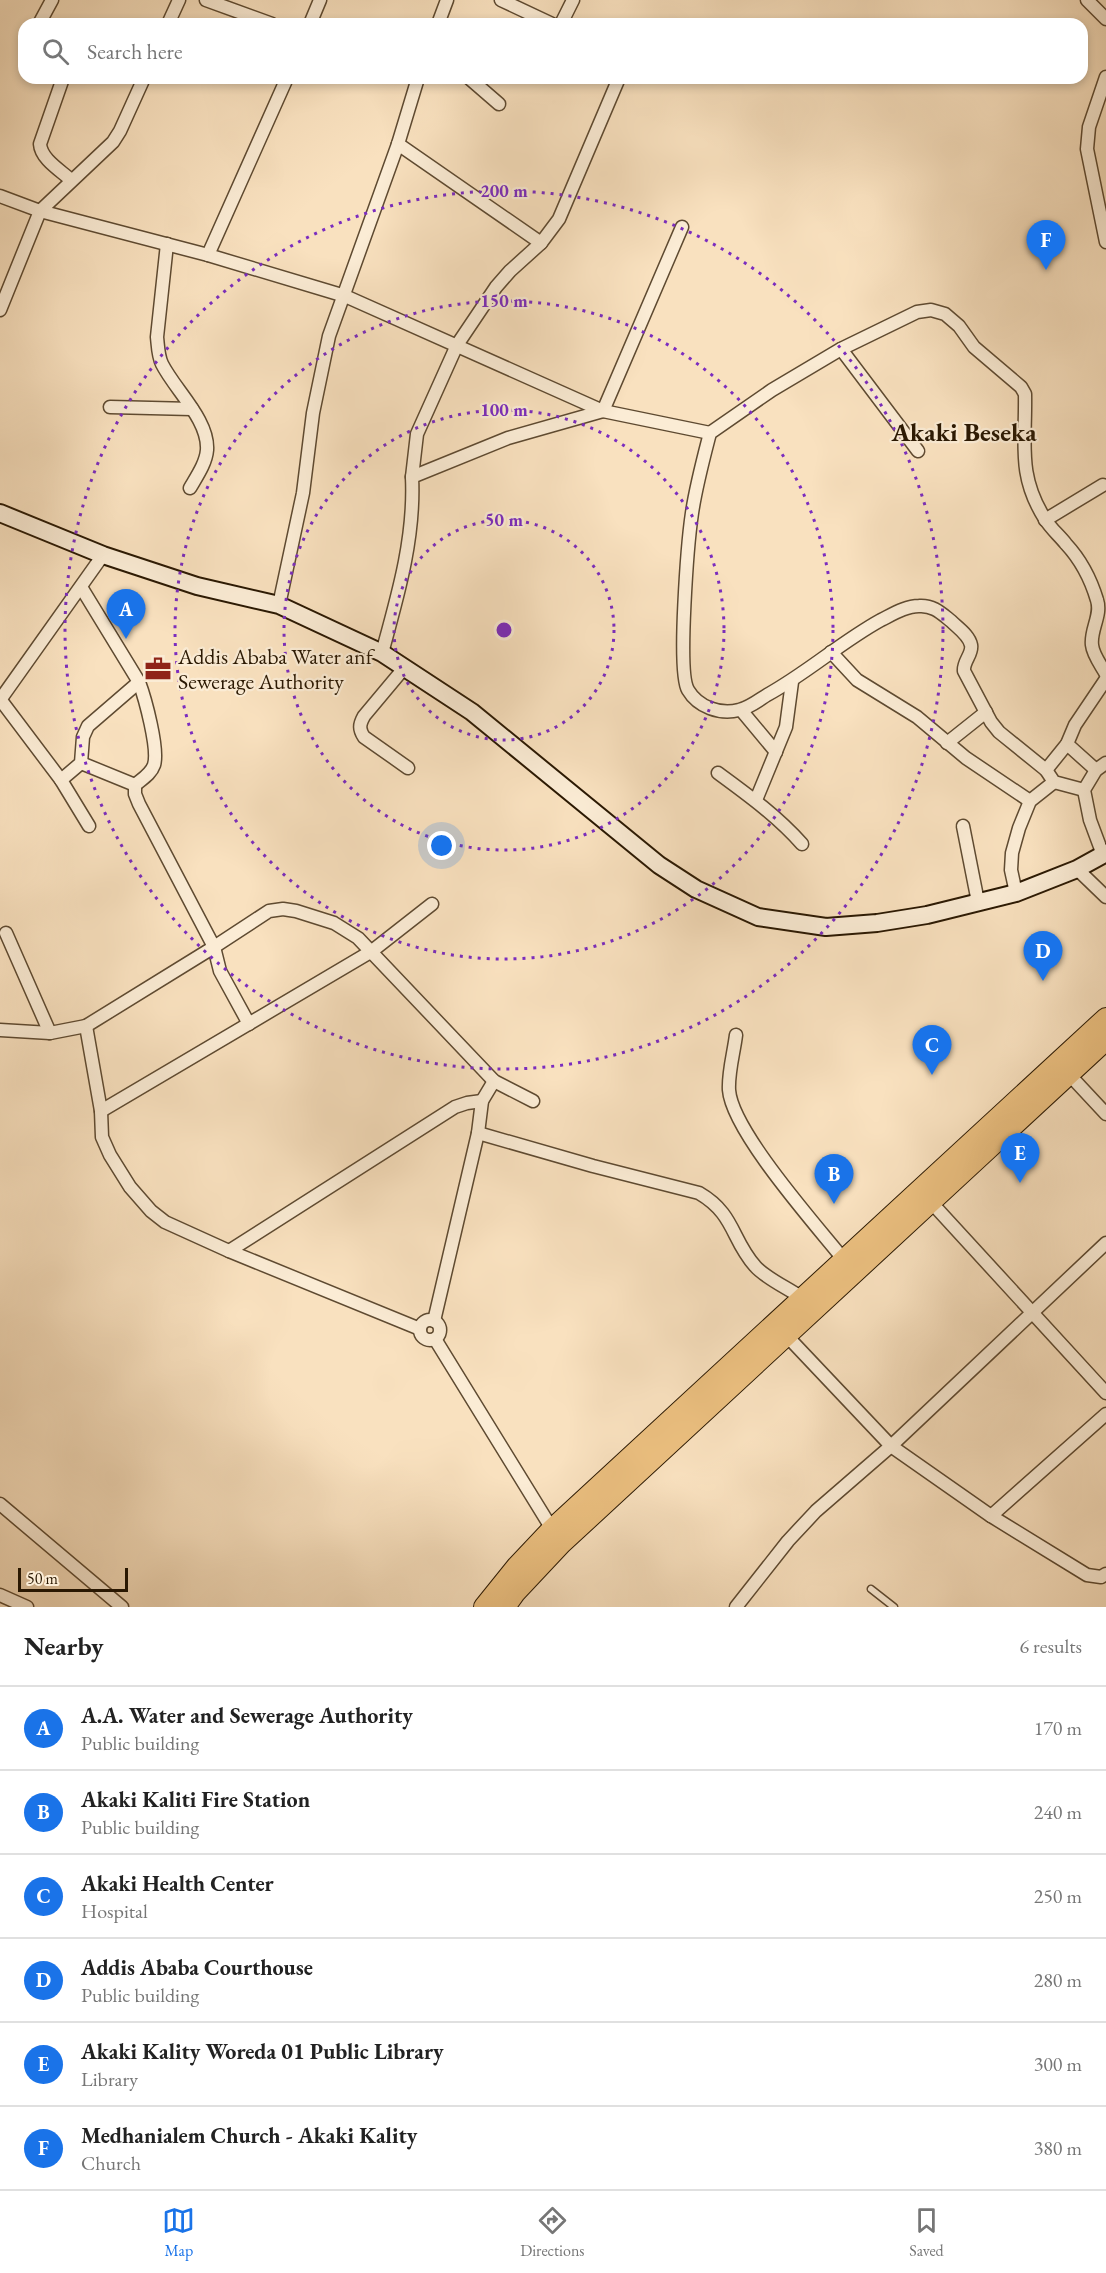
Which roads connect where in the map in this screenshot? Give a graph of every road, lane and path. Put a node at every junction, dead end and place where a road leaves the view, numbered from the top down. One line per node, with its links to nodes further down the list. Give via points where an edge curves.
1 (52, 0): 9 (street)
2 (179, 0): 10 (street)
3 (206, 0): 11 (street)
4 (320, 0): 12 (street)
5 (447, 0): 13 (street)
6 (501, 0): 14 (street)
7 (573, 0): 15 (street)
8 (1087, 0): 16 (street)
9 (42, 18)
10 (171, 18)
11 (256, 18)
12 (312, 18)
13 (440, 18)
14 (539, 18)
15 (564, 18)
16 (1106, 19)
17 (1106, 77): 27 (street, via 1094,110 1087,149)
18 (61, 84): 26 (street, via 40,144 44,156)
19 (141, 84): 26 (street, via 113,142)
20 (284, 84): 34 (street)
21 (415, 84): 25 (street)
22 (476, 84): 24 (street)
23 (616, 84): 32 (street, via 559,219)
24 (499, 104)
25 (398, 144): 32 (street); 35 (street)
26 (71, 180): 29 (street)
27 (1100, 186): 31 (street)
28 (0, 195): 29 (street)
29 (40, 211): 33 (street); 36 (street)
30 (682, 227): 41 (street)
31 (1106, 242)
32 (541, 243): 37 (street, via 496,287)
33 (167, 244): 34 (street); 40 (street, via 158,352)
34 (208, 255): 35 (street)
35 (345, 296): 37 (street); 51 (street, via 322,364 303,493)
36 (0, 310)
37 (457, 345): 41 (street); 44 (street, via 417,434)
38 (841, 349): 42 (street, via 772,390); 43 (street); 48 (street, via 916,312 931,310 945,314 1025,394 1024,463 1033,498)
39 (110, 407): 40 (street)
40 (192, 409): 46 (street, via 206,436 207,450)
41 (603, 411): 42 (street); 44 (street, via 508,438)
42 (710, 434): 59 (street, via 692,516 683,675 688,690 699,703 725,712)
43 (918, 451)
44 (412, 477): 53 (street, via 406,559)
45 (1103, 485): 48 (street)
46 (190, 488)
47 (0, 513): 49 (main road)
48 (1045, 520): 55 (street, via 1081,563 1098,602 1091,639)
49 (103, 555): 50 (street); 51 (main road, via 197,586)
50 (81, 587): 56 (street); 58 (street)
51 (279, 605): 53 (main road)
52 (831, 652): 57 (street); 60 (street, via 908,607 921,605 938,610 971,645 964,670); 61 (street, via 857,680 917,717)
53 (382, 653): 54 (main road)
54 (405, 667): 66 (street, via 364,716 360,730 364,737); 82 (main road, via 481,719 659,865 696,889 758,917 826,927 927,915)
55 (1106, 676): 62 (street)
56 (139, 682): 64 (street, via 87,726 82,737); 71 (street, via 155,755 147,776)
57 (792, 682): 59 (street); 63 (street, via 786,727)
58 (0, 700): 69 (street)
59 (741, 710): 63 (street)
60 (986, 712): 61 (street); 67 (street, via 999,732)
61 (947, 742): 74 (street)
62 (1066, 744): 65 (street); 67 (street)
63 (776, 752): 73 (street)
64 (81, 763): 69 (street); 71 (street)
65 (1101, 767): 72 (street)
66 (408, 768)
67 (1046, 770): 70 (street)
68 (718, 773): 73 (street)
69 (61, 780): 75 (street)
70 (1054, 782): 72 (street); 74 (street)
71 (135, 785): 85 (street, via 139,804)
72 (1084, 790): 78 (street, via 1090,819)
73 (756, 800): 77 (street)
74 (1030, 801): 80 (street, via 1012,853)
75 (89, 826)
76 (963, 826): 82 (street)
77 (802, 844)
78 (1105, 854): 79 (main road)
79 (1077, 869): 80 (main road); 81 (street)
80 (1016, 893): 82 (main road)
81 (1106, 897)
82 (978, 902)
83 (432, 904): 86 (street)
84 (6, 933): 91 (street)
85 (214, 947): 86 (street, via 269,911 283,909 334,923); 88 (street, via 220,971); 89 (street)
86 (372, 951): 88 (street); 95 (street)
87 (1106, 1018): 94 (main road)
88 (249, 1023): 98 (street)
89 (86, 1026): 91 (street); 98 (street)
90 (0, 1030): 91 (street)
91 (50, 1033)
92 (736, 1035): 104 (street, via 729,1090 736,1113 758,1150)
93 (1106, 1041): 94 (main road)
94 (1063, 1069): 99 (street); 101 (main road); 104 (main road)
95 (494, 1081): 96 (street); 97 (street)
96 (482, 1101): 100 (street); 103 (street, via 455,1107)
97 (533, 1101)
98 (101, 1111): 103 (street, via 102,1137 110,1155 151,1211)
99 (1106, 1114)
100 (478, 1133): 105 (street, via 699,1193 724,1213 756,1268); 107 (street)
101 (930, 1201): 106 (street); 109 (main road)
102 (1106, 1243): 106 (street)
103 (229, 1251): 108 (street)
104 (844, 1260): 105 (main road)
105 (802, 1298): 116 (main road)
106 (1034, 1313): 111 (street); 113 (street)
107 (434, 1321): 108 (street, via 423,1322); 110 (street, via 440,1329)
108 (420, 1329): 110 (street, via 424,1339)
109 (786, 1335): 113 (street); 123 (main road, via 561,1544)
110 (435, 1339): 116 (street)
111 (1106, 1393)
112 (1106, 1414): 115 (street)
113 (891, 1446): 115 (street); 124 (street, via 816,1511)
114 (0, 1504): 121 (street)
115 (991, 1516): 117 (street, via 1087,1575)
116 (552, 1529): 122 (main road)
117 (1106, 1574)
118 (871, 1589): 125 (lane)
119 (0, 1595): 120 (street)
120 (27, 1607)
121 (122, 1607)
122 (484, 1607)
123 (505, 1607)
124 (736, 1607)
125 (894, 1607)

